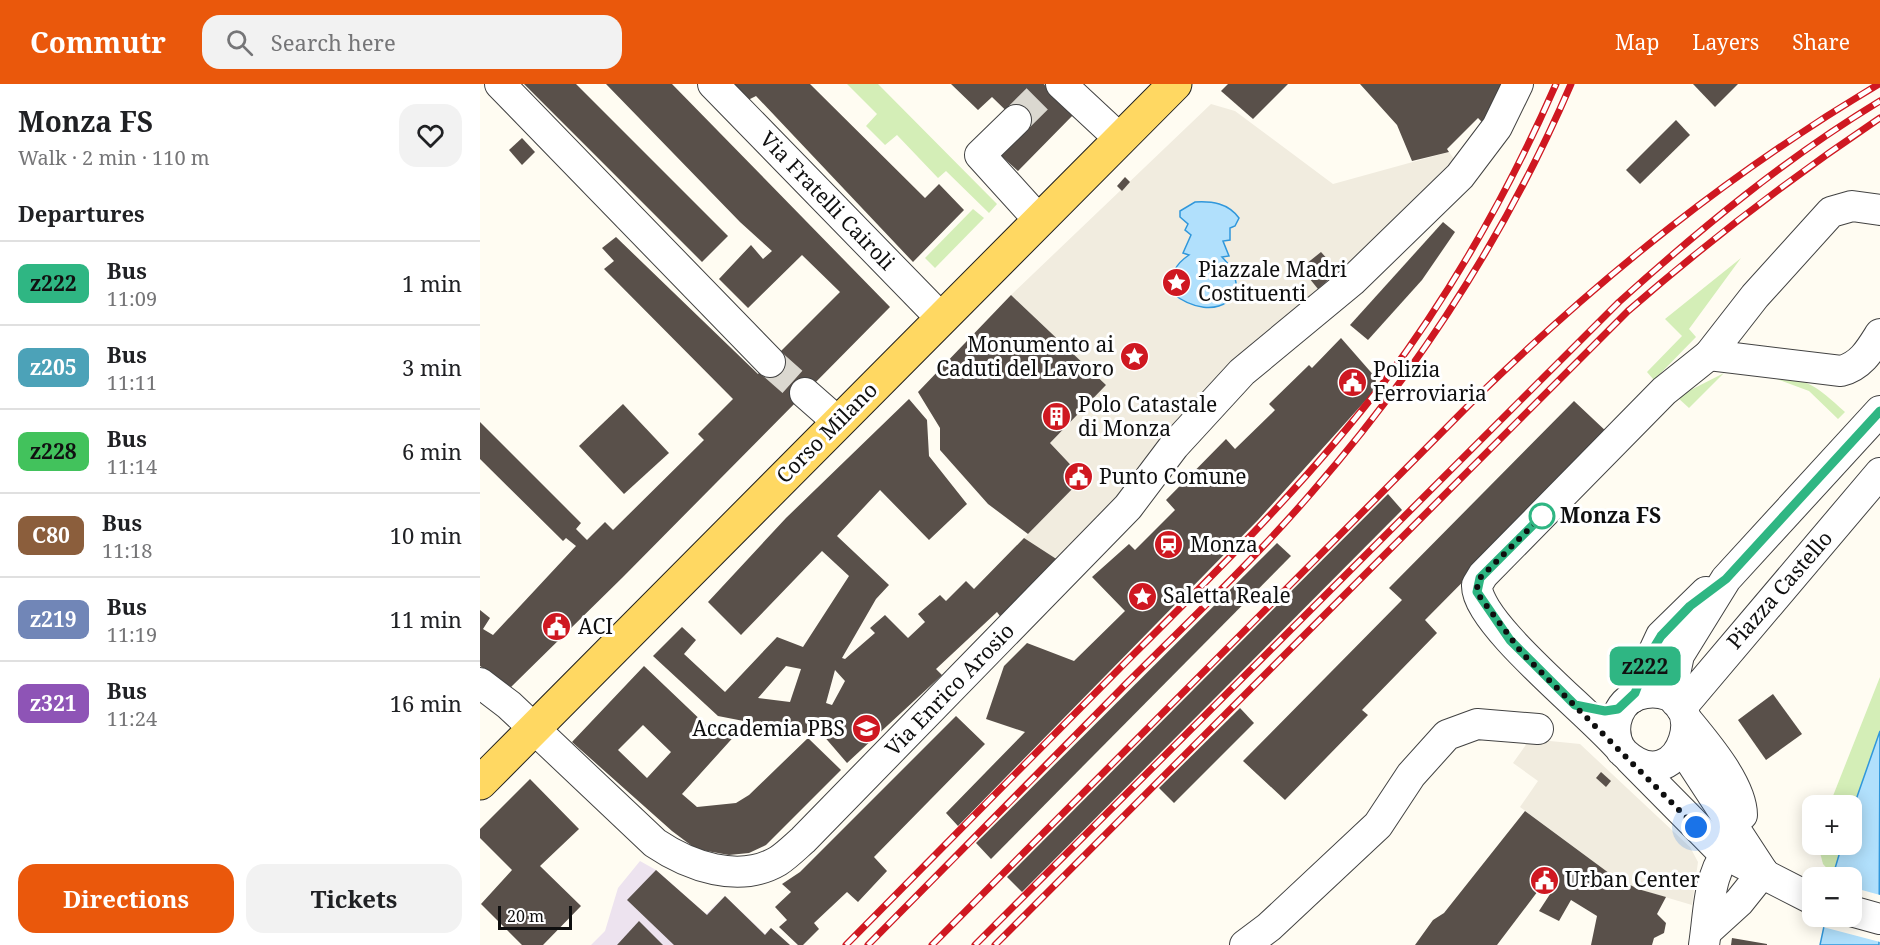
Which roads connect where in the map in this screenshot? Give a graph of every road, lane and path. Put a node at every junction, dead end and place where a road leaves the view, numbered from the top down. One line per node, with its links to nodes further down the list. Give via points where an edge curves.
1 (500, 84): 13 (street)
2 (713, 84): 10 (street, Via Fratelli Cairoli)
3 (1055, 84): 7 (street)
4 (1175, 84): 7 (main road, Corso Milano)
5 (1518, 84): 23 (street, Via Enrico Arosio, via 1497,127 1460,176 1352,280 1242,372 1174,446 1128,507 803,840 777,861 738,871 677,858)
6 (1016, 120): 9 (street, via 980,155)
7 (1120, 139): 9 (main road, Corso Milano)
8 (1880, 210): 12 (street, via 1852,206 1831,212 1755,296)
9 (1039, 220): 10 (main road, Corso Milano)
10 (941, 318): 16 (main road, Corso Milano)
11 (1880, 334): 12 (street, via 1861,361 1841,371)
12 (1709, 355): 21 (street, via 1664,391 1478,581 1480,597 1510,640)
13 (770, 362)
14 (804, 393): 16 (street)
15 (1880, 411): 18 (street)
16 (838, 422): 23 (main road, Corso Milano)
17 (1880, 473): 22 (street, Piazza Castello)
18 (1726, 579): 20 (street, via 1690,606 1661,636); 22 (street, via 1679,655 1675,674)
19 (480, 683): 23 (street, Via Enrico Arosio)
20 (1627, 702): 21 (street, via 1605,711); 22 (street, via 1647,693 1658,693); 26 (street, via 1615,726)
21 (1575, 705): 26 (street)
22 (1681, 710): 25 (street, via 1687,733); 28 (street, via 1714,753 1742,805)
23 (534, 729): 27 (main road, Corso Milano)
24 (1538, 729): 34 (street, via 1477,724 1447,735 1411,775 1378,825)
25 (1682, 748): 26 (street, via 1674,758 1659,764 1641,764); 28 (street)
26 (1626, 754): 28 (street)
27 (480, 783)
28 (1733, 845): 29 (street); 33 (street, via 1710,895)
29 (1763, 872): 30 (street); 33 (street)
30 (1802, 893)
31 (1862, 914): 32 (street)
32 (1880, 919)
33 (1705, 938)
34 (1245, 945)

